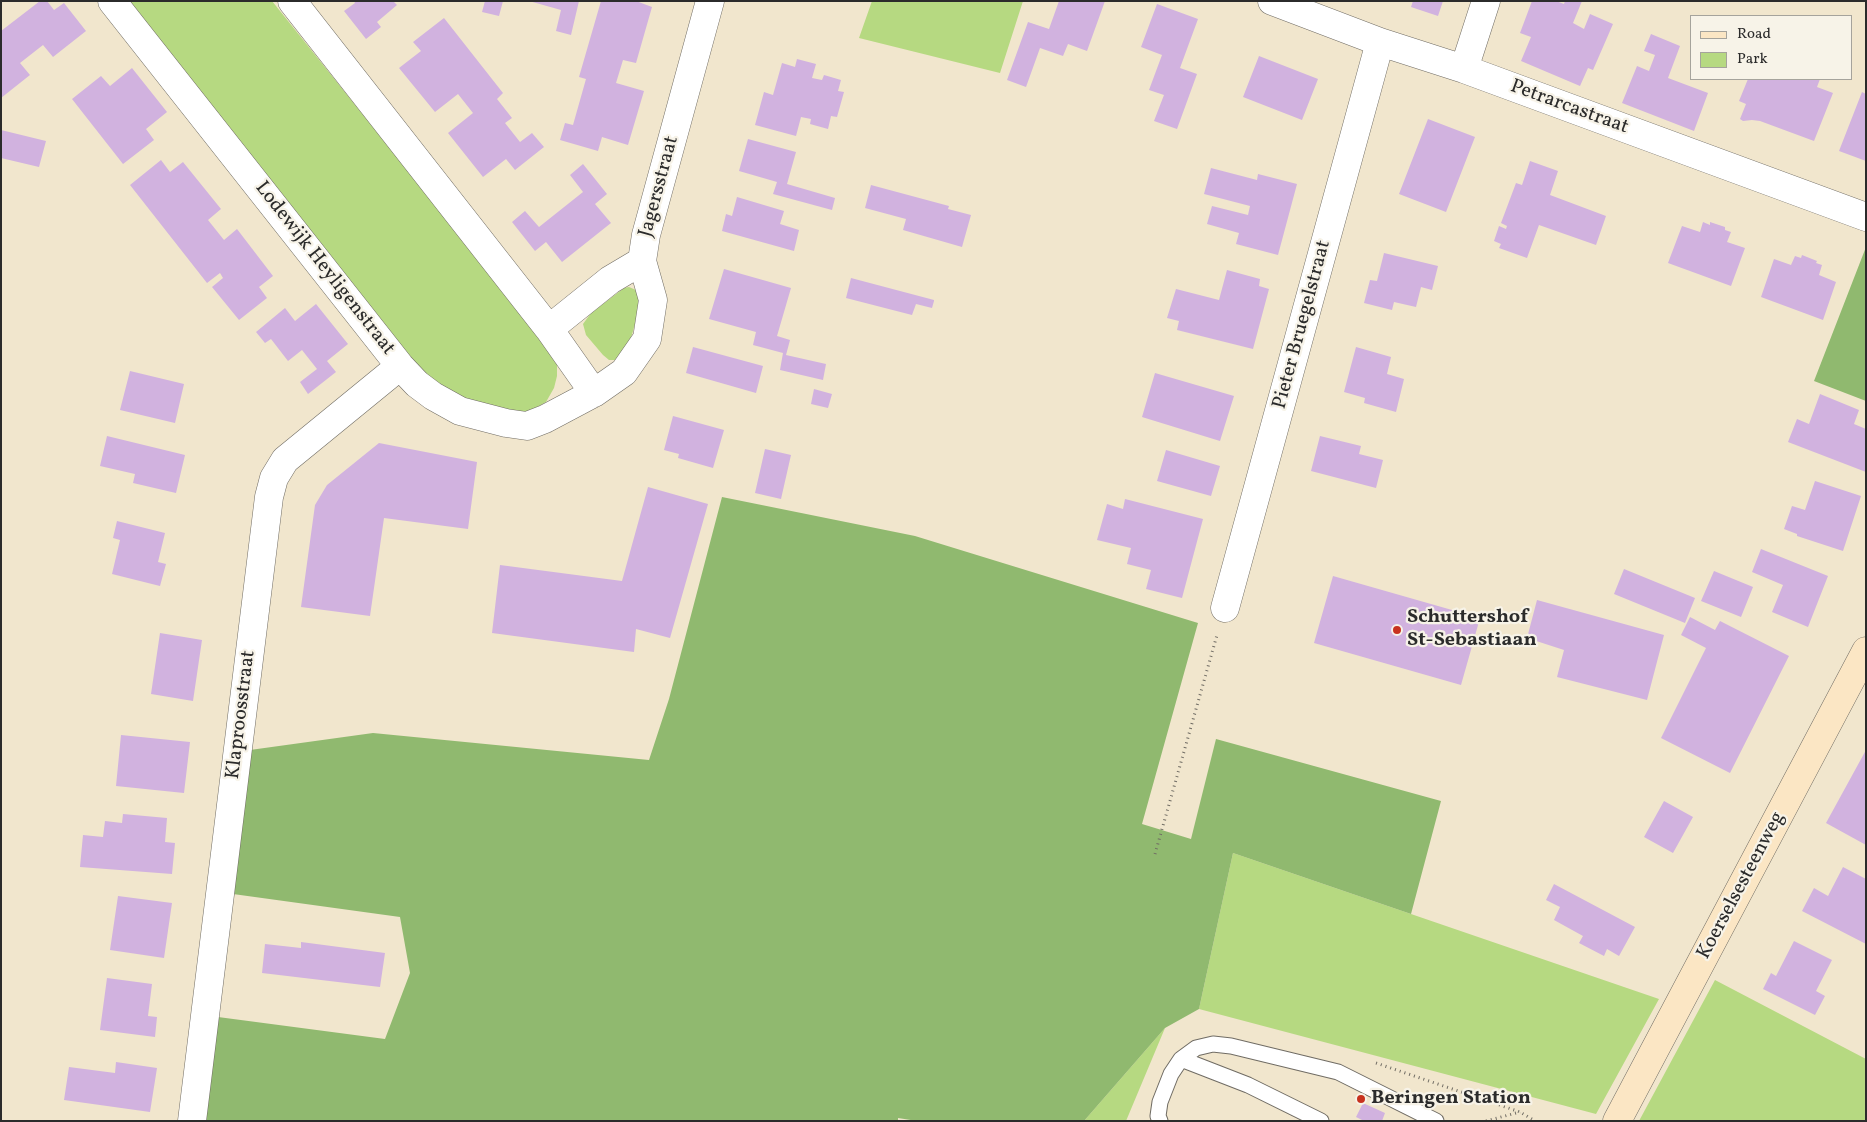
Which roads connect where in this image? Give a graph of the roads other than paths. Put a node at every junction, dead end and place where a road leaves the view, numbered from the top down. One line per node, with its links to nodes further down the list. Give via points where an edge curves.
1 (112, 1): 11 (street, Lodewijk Heyligenstraat)
2 (292, 1): 10 (street)
3 (710, 1): 9 (street, Jagersstraat, via 646,235)
4 (1272, 1): 6 (street, Petrarcastraat)
5 (1486, 1): 7 (street)
6 (1380, 42): 7 (street, Petrarcastraat); 13 (street, Pieter Bruegelstraat)
7 (1464, 69): 8 (street, Petrarcastraat)
8 (1866, 217)
9 (642, 261): 10 (street, Jagersstraat, via 610,280); 12 (street, Lodewijk Heyligenstraat, via 652,300 647,339 624,372)
10 (549, 329): 12 (street)
11 (400, 366): 12 (street, Lodewijk Heyligenstraat, via 433,396 460,410 527,426); 16 (street, Klaproosstraat, via 285,460 274,478)
12 (594, 393)
13 (1225, 608)
14 (1866, 651): 20 (street, Koerselsesteenweg)
15 (1181, 1059): 17 (lane, via 1160,1102); 18 (lane, via 1248,1085); 19 (lane, via 1196,1048 1213,1044 1251,1050 1338,1072)
16 (192, 1121)
17 (1160, 1121)
18 (1321, 1121)
19 (1436, 1121)
20 (1618, 1121)

